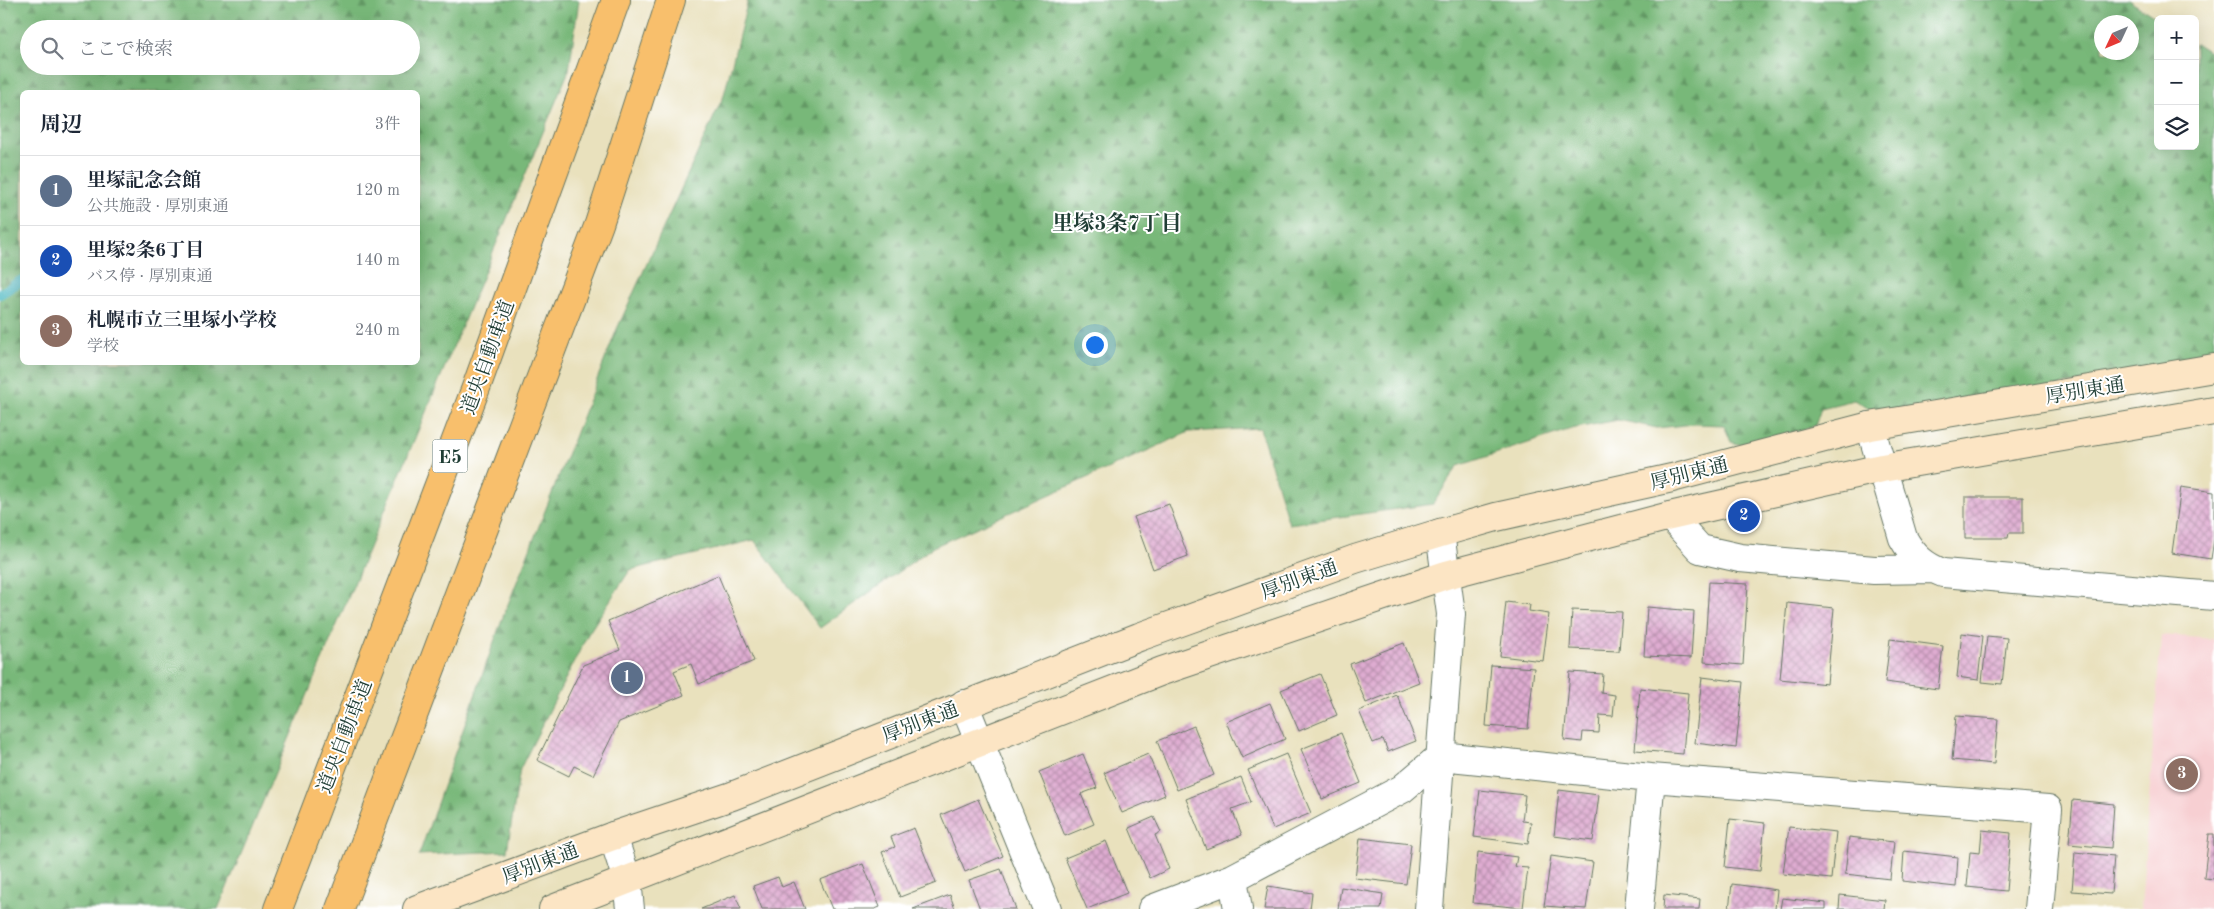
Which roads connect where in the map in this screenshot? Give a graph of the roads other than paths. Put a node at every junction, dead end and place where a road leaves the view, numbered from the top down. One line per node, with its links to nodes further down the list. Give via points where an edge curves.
1 (616, 0): 19 (highway, 道央自動車道 / E5, via 477,385)
2 (671, 0): 20 (highway, via 599,224)
3 (2214, 368): 5 (street, 厚別東通)
4 (2214, 411): 6 (street, 厚別東通)
5 (1870, 426): 6 (street); 8 (street, 厚別東通, via 1672,478 1496,517)
6 (1882, 468): 7 (street, 厚別東通); 9 (street, via 1903,538 1911,552)
7 (1670, 516): 9 (street, via 1700,549 1740,558 1874,570); 10 (street, 厚別東通)
8 (1440, 533): 10 (street); 12 (street, 厚別東通, via 1355,559)
9 (1932, 569): 11 (street, via 1943,574)
10 (1446, 575): 13 (street, 厚別東通, via 1162,671); 14 (street, via 1451,614)
11 (2214, 596)
12 (964, 704): 13 (street); 16 (street, 厚別東通, via 732,796)
13 (979, 742): 18 (street, 厚別東通); 24 (street)
14 (1441, 756): 15 (street); 17 (street, via 1402,789); 27 (street)
15 (1651, 778): 28 (street); 29 (street, via 2048,809)
16 (613, 836): 18 (street); 21 (street, 厚別東通)
17 (1233, 878): 25 (street); 26 (street)
18 (627, 880): 22 (street, 厚別東通); 23 (street)
19 (278, 909)
20 (340, 909)
21 (417, 909)
22 (552, 909)
23 (630, 909)
24 (1047, 909)
25 (1152, 909)
26 (1238, 909)
27 (1429, 909)
28 (1639, 909)
29 (2039, 909)

